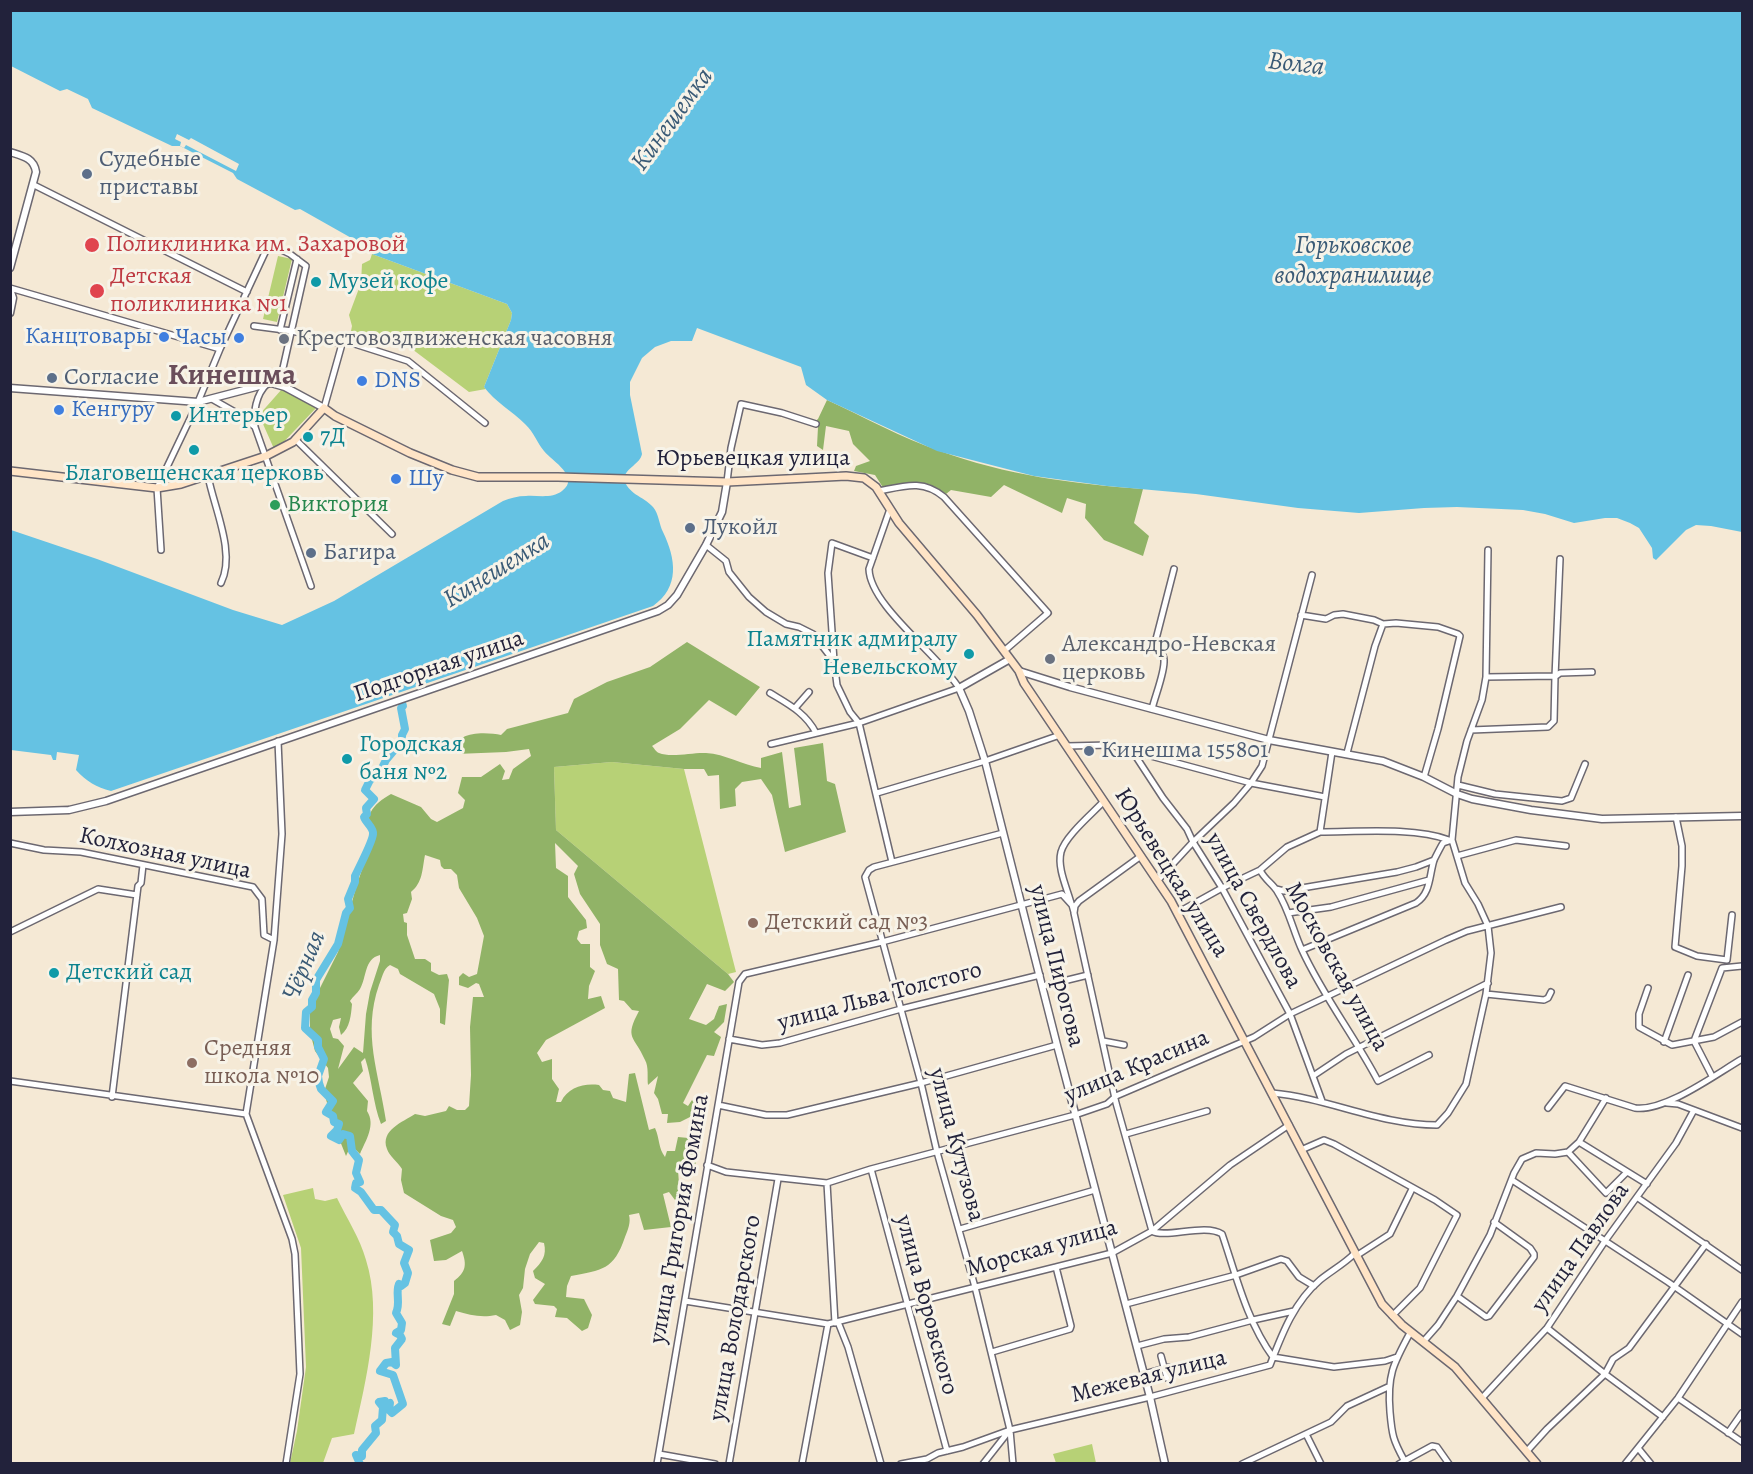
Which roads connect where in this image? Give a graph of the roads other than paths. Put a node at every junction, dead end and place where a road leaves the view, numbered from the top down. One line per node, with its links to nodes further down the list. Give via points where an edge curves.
1 (10, 152): 2 (street, via 32,162 36,168)
2 (34, 185): 4 (street); 6 (street)
3 (297, 259): 6 (street, via 269,244); 9 (street); 10 (street, via 306,266)
4 (10, 268)
5 (10, 289): 7 (street); 12 (street)
6 (247, 292): 12 (street)
7 (10, 313)
8 (254, 326): 9 (street)
9 (280, 330): 10 (street)
10 (292, 331): 11 (street); 13 (street)
11 (342, 344): 19 (street); 20 (street, via 347,342 408,361)
12 (220, 349): 18 (street)
13 (281, 376): 14 (street); 15 (street)
14 (268, 383): 15 (street); 17 (street); 22 (street, via 256,403)
15 (285, 387): 19 (street)
16 (10, 388): 18 (street)
17 (212, 399): 18 (street); 22 (street)
18 (198, 402): 28 (street)
19 (324, 408): 23 (main road); 27 (main road, Юрьевецкая улица, via 410,453 464,475)
20 (485, 423)
21 (816, 424): 27 (street, Подгорная улица, via 741,404 730,448)
22 (255, 427): 24 (street)
23 (296, 439): 24 (main road); 31 (street)
24 (266, 456): 26 (main road); 40 (street)
25 (10, 471): 28 (main road)
26 (208, 476): 28 (main road); 39 (street, via 227,549)
27 (727, 482): 29 (main road, Юрьевецкая улица, via 846,476 864,478); 32 (street, Подгорная улица, via 723,512)
28 (157, 488): 33 (street)
29 (879, 491): 30 (main road, Юрьевецкая улица); 43 (street, via 908,485 934,488 1048,613)
30 (890, 510): 35 (street, улица Пирогова); 43 (main road, Юрьевецкая улица)
31 (392, 534)
32 (706, 545): 45 (street, via 726,561 729,572 749,597 786,624 813,634); 60 (street, Подгорная улица, via 677,595 658,611)
33 (161, 550)
34 (1488, 550): 48 (street)
35 (873, 558): 45 (street, via 832,543 828,573); 50 (street, улица Пирогова, via 869,577 888,610)
36 (1560, 559): 49 (street)
37 (1174, 569): 54 (street, via 1155,643 1164,661)
38 (1312, 575): 41 (street)
39 (221, 583)
40 (311, 586)
41 (1301, 615): 42 (street, via 1326,620 1343,614); 59 (street)
42 (1383, 624): 65 (street); 68 (street, via 1438,627 1460,636)
43 (1004, 651): 44 (main road, Юрьевецкая улица)
44 (1010, 659): 46 (main road, Юрьевецкая улица); 50 (street)
45 (834, 661): 55 (street, via 837,686)
46 (1019, 671): 54 (street); 58 (main road, Юрьевецкая улица)
47 (1592, 672): 49 (street, via 1560,673)
48 (1486, 677): 49 (street); 56 (street)
49 (1555, 677): 56 (street, via 1554,721 1548,727)
50 (959, 688): 55 (street); 66 (street, улица Пирогова)
51 (809, 692): 53 (street)
52 (770, 693): 53 (street)
53 (795, 708): 57 (street)
54 (1152, 709): 59 (street)
55 (859, 723): 57 (street); 71 (street)
56 (1471, 730): 70 (street)
57 (816, 733): 61 (street)
58 (1060, 735): 62 (main road, Юрьевецкая улица); 66 (street)
59 (1269, 740): 64 (street); 69 (street, via 1262,766)
60 (278, 741): 75 (street, Подгорная улица, via 86,807); 104 (street, via 282,834)
61 (771, 744)
62 (1067, 746): 63 (street, via 1110,745); 74 (main road, Юрьевецкая улица)
63 (1131, 749): 69 (street); 81 (street, улица Свердлова)
64 (1332, 752): 65 (street); 73 (street)
65 (1347, 753): 68 (street, via 1383,761)
66 (985, 761): 71 (street); 79 (street, улица Пирогова)
67 (1585, 764): 70 (street, via 1571,798 1562,801 1495,794)
68 (1424, 777): 72 (street)
69 (1251, 783): 73 (street); 81 (street)
70 (1458, 785): 72 (street)
71 (877, 793): 87 (street)
72 (1457, 794): 77 (street, via 1585,817); 80 (street)
73 (1325, 797): 78 (street)
74 (1104, 801): 84 (main road, Юрьевецкая улица); 96 (street, via 1061,852 1061,869)
75 (10, 812)
76 (1743, 816): 77 (street)
77 (1676, 817): 101 (street, via 1682,866 1675,947 1696,956 1727,960)
78 (1320, 832): 80 (street, via 1435,835); 89 (street, via 1287,847)
79 (1004, 833): 87 (street); 95 (street, улица Пирогова)
80 (1450, 840): 85 (street); 86 (street, via 1443,843)
81 (1193, 842): 90 (street); 92 (street, улица Свердлова)
82 (10, 843): 88 (street, Колхозная улица)
83 (1566, 846): 85 (street, via 1516,840)
84 (1141, 856): 90 (main road, Юрьевецкая улица); 98 (street, via 1079,901)
85 (1457, 856): 102 (street, via 1465,882)
86 (1434, 860): 91 (street); 93 (street, via 1396,872)
87 (892, 862): 105 (street, улица Кутузова, via 866,873)
88 (143, 865): 94 (street); 104 (street, Колхозная улица, via 253,887 262,899 264,935)
89 (1260, 870): 92 (street); 93 (street, Московская улица)
90 (1158, 880): 99 (main road, Юрьевецкая улица)
91 (1430, 880): 100 (street, via 1331,907); 106 (street, via 1424,898 1416,903)
92 (1222, 888): 99 (street); 118 (street, улица Свердлова)
93 (1276, 890): 100 (street, Московская улица)
94 (137, 895): 103 (street, via 98,889); 135 (street)
95 (1022, 905): 96 (street, via 1062,894); 105 (street); 108 (street, улица Пирогова)
96 (1072, 905): 98 (street)
97 (1561, 907): 102 (street, улица Красина)
98 (1074, 912): 109 (street)
99 (1177, 913): 121 (main road, Юрьевецкая улица)
100 (1288, 913): 106 (street, Московская улица)
101 (1732, 915)
102 (1488, 926): 111 (street); 116 (street, улица Красина, via 1446,939)
103 (10, 932)
104 (274, 940): 144 (street)
105 (882, 942): 117 (street, улица Кутузова); 120 (street, улица Григория Фомина, via 745,974 739,981)
106 (1302, 950): 116 (street, Московская улица)
107 (1743, 966): 123 (street, via 1722,968)
108 (1040, 975): 112 (street, улица Пирогова); 117 (street, улица Льва Толстого)
109 (1088, 975): 112 (street); 122 (street)
110 (1688, 975): 124 (street)
111 (1488, 982): 115 (street); 127 (street)
112 (1043, 986): 125 (street, улица Пирогова)
113 (1648, 988): 124 (street, via 1639,1027)
114 (1551, 992): 115 (street, via 1544,1000)
115 (1485, 994): 138 (street, via 1466,1084 1437,1125 1408,1123)
116 (1327, 995): 118 (street, улица Красина); 127 (street, Московская улица)
117 (901, 1009): 120 (street, улица Льва Толстого, via 780,1043 762,1045); 133 (street, улица Кутузова)
118 (1290, 1014): 121 (street, улица Красина); 130 (street, улица Свердлова)
119 (1743, 1022): 123 (street, via 1714,1037)
120 (729, 1040): 140 (street, улица Григория Фомина)
121 (1245, 1040): 134 (main road, Юрьевецкая улица); 136 (street, улица Красина)
122 (1103, 1041): 126 (street); 136 (street)
123 (1694, 1041): 124 (street, via 1672,1045); 131 (street)
124 (1664, 1042)
125 (1056, 1045): 133 (street); 145 (street, улица Пирогова)
126 (1124, 1045)
127 (1360, 1047): 128 (street, Московская улица, via 1380,1082); 130 (street)
128 (1429, 1055)
129 (1743, 1059): 131 (street)
130 (1313, 1076): 138 (street, улица Свердлова)
131 (1712, 1076): 139 (street)
132 (10, 1081): 135 (street)
133 (921, 1083): 140 (street, via 787,1114 766,1115); 151 (street, улица Кутузова)
134 (1272, 1094): 138 (street); 146 (main road, Юрьевецкая улица)
135 (112, 1096): 144 (street)
136 (1116, 1096): 145 (street, улица Красина, via 1107,1104); 148 (street)
137 (1606, 1098): 139 (street, via 1643,1109); 141 (street, via 1565,1086); 149 (street)
138 (1322, 1101)
139 (1666, 1103): 142 (street)
140 (718, 1105): 153 (street, улица Григория Фомина)
141 (1548, 1108)
142 (1694, 1110): 147 (street); 159 (street, улица Павлова)
143 (1207, 1111): 148 (street)
144 (246, 1114): 215 (street, via 295,1254 300,1374)
145 (1075, 1115): 151 (street, улица Красина); 161 (street, улица Пирогова)
146 (1288, 1125): 150 (main road, Юрьевецкая улица); 165 (street, via 1223,1171)
147 (1743, 1128)
148 (1126, 1134): 165 (street)
149 (1579, 1142): 152 (street); 155 (street)
150 (1301, 1150): 160 (street, via 1324,1140); 169 (main road, Юрьевецкая улица)
151 (937, 1152): 154 (street, улица Красина); 164 (street, улица Кутузова)
152 (1568, 1152): 155 (street, via 1606,1193); 157 (street, via 1528,1155)
153 (707, 1165): 156 (street, улица Красина, via 726,1172); 177 (street, улица Григория Фомина)
154 (871, 1169): 158 (street, улица Красина); 179 (street, улица Воровского)
155 (1627, 1172): 159 (street)
156 (778, 1179): 158 (street, улица Красина); 182 (street, улица Володарского)
157 (1512, 1180): 163 (street); 166 (street)
158 (827, 1183): 185 (street)
159 (1647, 1184): 162 (street, улица Павлова)
160 (1412, 1188): 169 (street, via 1390,1234); 183 (street, via 1457,1215 1420,1288)
161 (1095, 1190): 164 (street); 168 (street, улица Пирогова)
162 (1638, 1198): 166 (street, улица Павлова); 167 (street)
163 (1494, 1222): 176 (street); 176 (street, via 1530,1248 1534,1257 1489,1316)
164 (960, 1228): 174 (street, улица Кутузова)
165 (1152, 1231): 168 (street, Морская улица); 172 (street, Морская улица, via 1220,1232)
166 (1605, 1241): 175 (street); 187 (street, улица Павлова)
167 (1706, 1244): 171 (street); 175 (street)
168 (1112, 1253): 170 (street, Морская улица); 180 (street, улица Пирогова)
169 (1355, 1255): 173 (street); 183 (main road, Юрьевецкая улица)
170 (1056, 1267): 174 (street, Морская улица); 192 (street, via 1070,1329)
171 (1743, 1270)
172 (1236, 1275): 173 (street, via 1284,1259 1299,1277); 180 (street); 184 (street, Морская улица)
173 (1314, 1286): 181 (street)
174 (975, 1287): 179 (street, Морская улица); 192 (street, улица Кутузова)
175 (1675, 1287): 186 (street); 198 (street, via 1629,1348 1613,1359)
176 (1457, 1296): 190 (street)
177 (685, 1301): 182 (street, Морская улица); 213 (street, улица Григория Фомина)
178 (1743, 1302): 186 (street)
179 (907, 1304): 185 (street, Морская улица); 211 (street, улица Воровского)
180 (1126, 1304): 191 (street, улица Пирогова)
181 (1294, 1311): 184 (street); 194 (street)
182 (756, 1312): 185 (street, Морская улица); 218 (street, улица Володарского)
183 (1392, 1316): 188 (main road, Юрьевецкая улица)
184 (1253, 1320): 191 (street); 194 (street, Морская улица)
185 (834, 1323): 219 (street); 220 (street, via 848,1347)
186 (1728, 1324): 189 (street); 203 (street)
187 (1547, 1328): 198 (street); 202 (street, улица Павлова)
188 (1410, 1333): 190 (main road, Юрьевецкая улица); 195 (street)
189 (1743, 1334)
190 (1423, 1342): 202 (main road, Юрьевецкая улица, via 1455,1367)
191 (1137, 1346): 197 (street, улица Пирогова)
192 (992, 1352): 206 (street, улица Кутузова)
193 (1161, 1356): 196 (street)
194 (1273, 1357): 195 (street, via 1334,1367); 201 (street, Межевая улица, via 1270,1365)
195 (1397, 1357): 200 (street)
196 (1167, 1367): 197 (street); 199 (street)
197 (1144, 1374): 201 (street, улица Пирогова)
198 (1605, 1374): 205 (street); 212 (street)
199 (1167, 1378)
200 (1388, 1387): 208 (street, via 1347,1406 1331,1422); 214 (street, via 1391,1433)
201 (1150, 1397): 206 (street, Межевая улица); 224 (street, улица Пирогова)
202 (1483, 1397): 212 (main road, Юрьевецкая улица)
203 (1678, 1398): 205 (street); 207 (street)
204 (1743, 1413): 207 (street)
205 (1663, 1417): 210 (street)
206 (1010, 1430): 211 (street, Межевая улица); 222 (street); 223 (street, улица Кутузова)
207 (1728, 1433): 209 (street)
208 (1306, 1434): 225 (street); 226 (street)
209 (1743, 1442)
210 (1638, 1448): 229 (street); 230 (street)
211 (947, 1451): 221 (street, Межевая улица)
212 (1527, 1452): 228 (main road, Юрьевецкая улица)
213 (659, 1454): 216 (street, улица Григория Фомина); 217 (street)
214 (1402, 1462): 227 (street, via 1435,1446)
215 (286, 1464)
216 (657, 1464)
217 (715, 1464)
218 (729, 1464)
219 (801, 1464)
220 (881, 1464)
221 (901, 1464)
222 (983, 1464)
223 (1013, 1464)
224 (1165, 1464)
225 (1242, 1464)
226 (1321, 1464)
227 (1449, 1464)
228 (1537, 1464)
229 (1625, 1464)
230 (1651, 1464)

